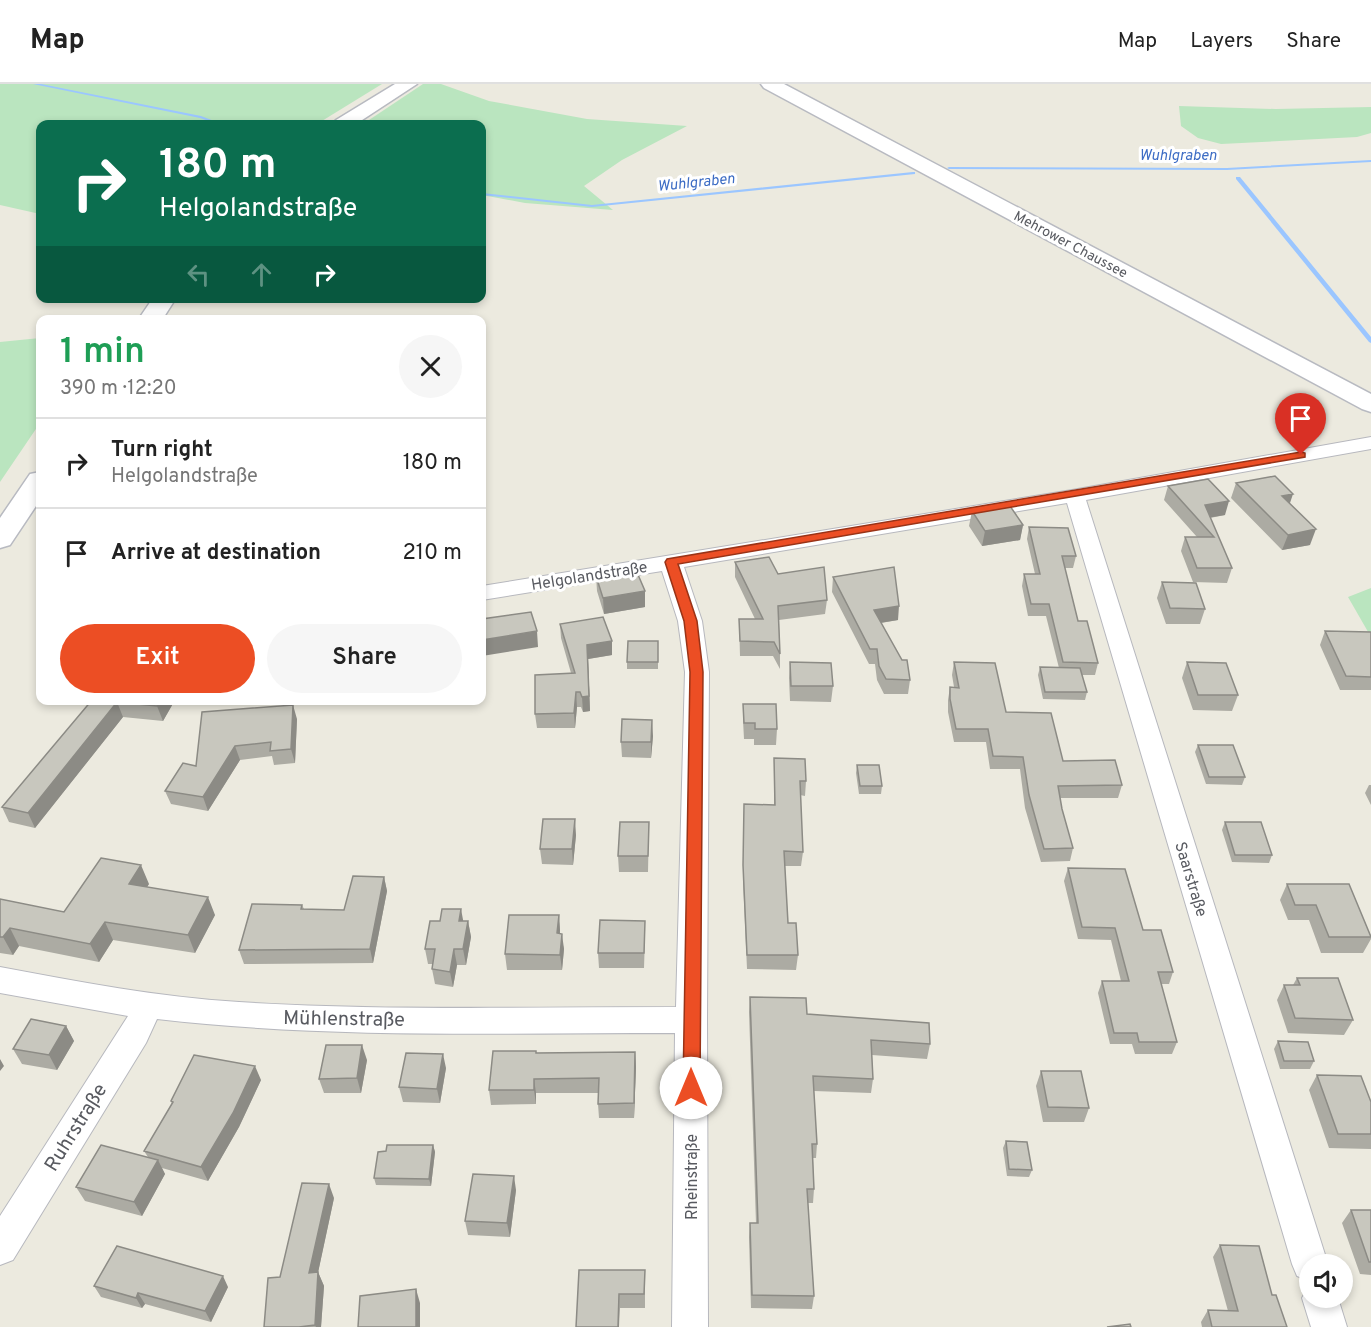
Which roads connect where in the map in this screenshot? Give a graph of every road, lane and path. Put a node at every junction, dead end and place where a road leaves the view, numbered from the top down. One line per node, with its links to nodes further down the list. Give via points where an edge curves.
1 (408, 84): 3 (main road)
2 (770, 84): 4 (main road, Mehrower Chaussee)
3 (350, 120)
4 (1371, 404)
5 (1371, 443): 7 (street, Helgolandstraße)
6 (36, 486): 8 (main road)
7 (1072, 496): 9 (street, Helgolandstraße); 15 (street, Saarstraße)
8 (0, 539)
9 (671, 562): 10 (street, Helgolandstraße); 13 (street, Rheinstraße, via 690,621 697,672)
10 (486, 592)
11 (0, 980): 12 (street, Mühlenstraße)
12 (148, 1006): 13 (street, Mühlenstraße, via 295,1017); 14 (street, Ruhrstraße)
13 (691, 1020): 17 (street, Rheinstraße)
14 (0, 1248)
15 (1307, 1254)
16 (1323, 1308): 18 (street)
17 (690, 1327)
18 (1329, 1327)

